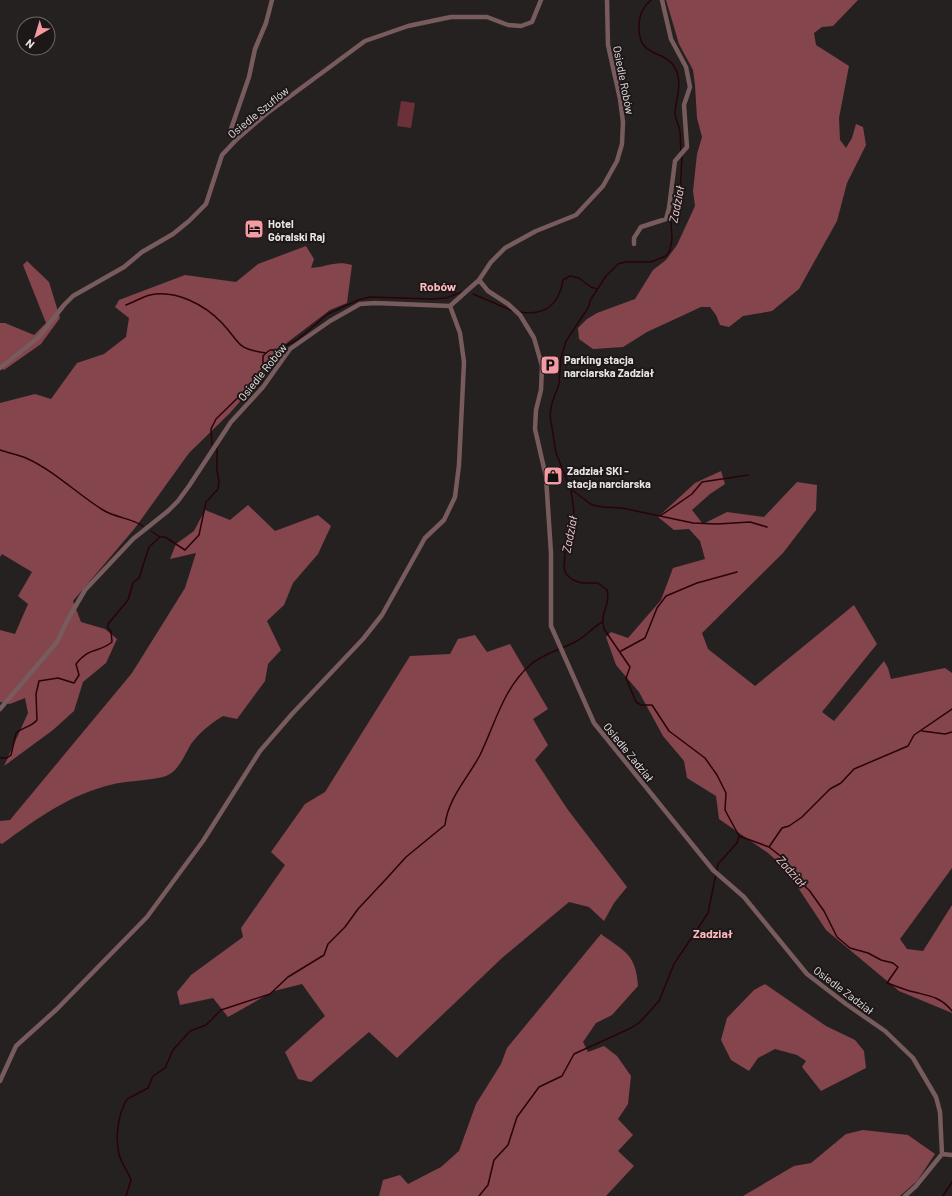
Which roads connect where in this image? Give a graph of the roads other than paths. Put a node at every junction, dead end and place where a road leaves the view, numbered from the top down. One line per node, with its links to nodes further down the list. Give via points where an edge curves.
1 (272, 0): 5 (street, via 232,130)
2 (541, 0): 5 (street, Osiedle Szuflów, via 532,22 521,26 508,25 487,17 451,17 408,26 365,41 266,114)
3 (607, 0): 7 (street, Osiedle Robów, via 608,45 623,122 622,144 617,161 603,186 576,215 536,231 505,248 491,262)
4 (662, 0): 6 (street, via 670,39 686,67 690,88 684,105 688,142 684,153 674,166 666,219 641,227 634,238)
5 (237, 139): 9 (street, Osiedle Szuflów, via 222,155 206,204 189,221 124,267 73,296 38,338)
6 (634, 244)
7 (479, 280): 8 (street, Osiedle Robów); 12 (street, Osiedle Zadział, via 493,295 520,315 534,338 542,366 535,429 546,476 552,553 552,626 594,723 713,870 744,897 807,974 885,1031 913,1058 936,1096 940,1112)
8 (450, 306): 10 (street, Osiedle Robów, via 360,304 330,320 290,349 263,387 231,422 178,501 132,539 85,590 58,642); 11 (street, via 460,333 464,362 455,497 444,520 425,538 382,615 363,639 260,751 203,841 147,917 57,1009 16,1046)
9 (0, 368)
10 (0, 709)
11 (0, 1081)
12 (942, 1154): 13 (street); 14 (street)
13 (952, 1155)
14 (906, 1196)

